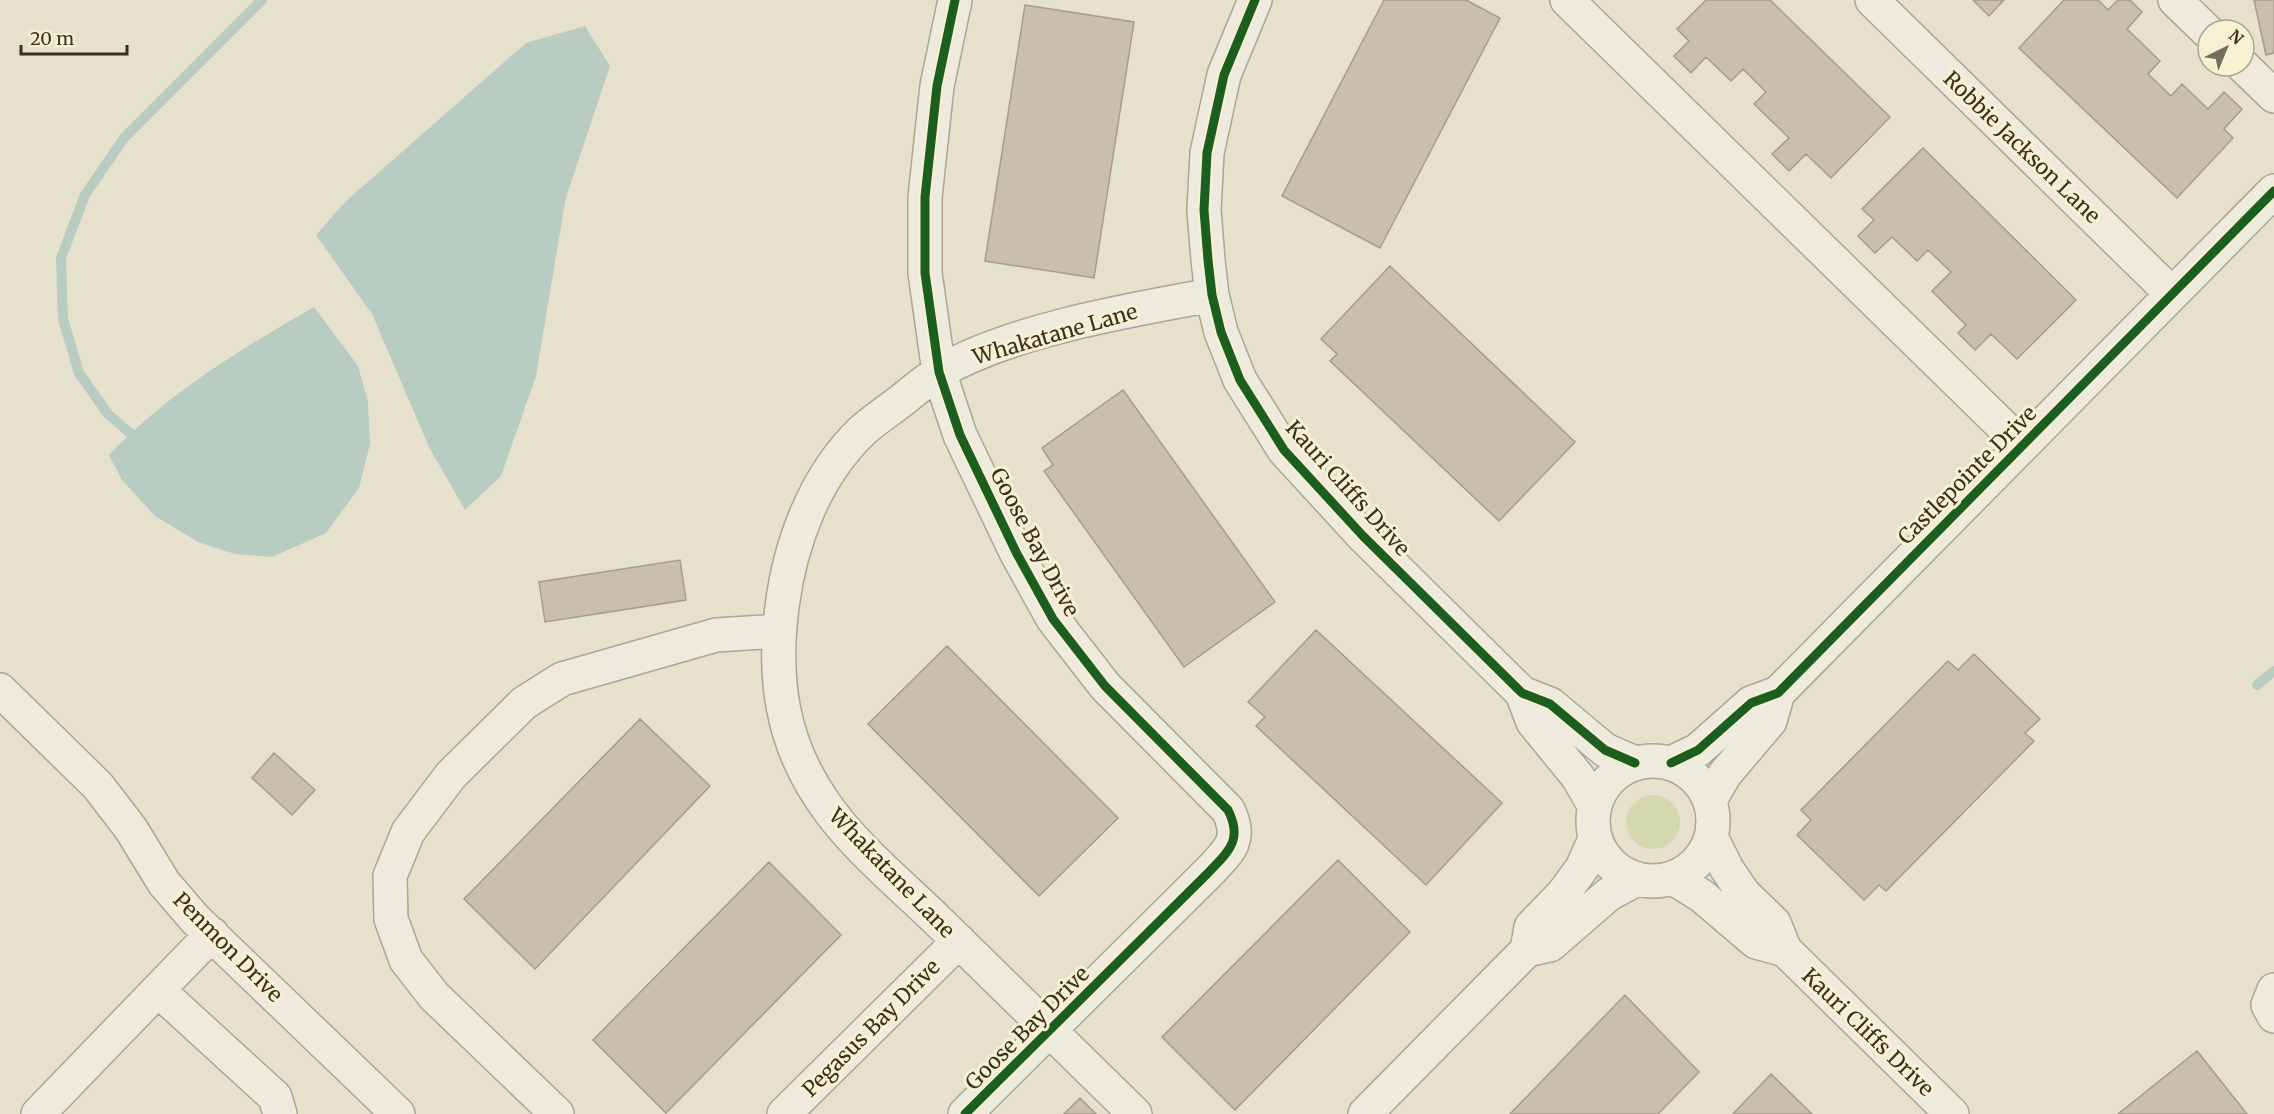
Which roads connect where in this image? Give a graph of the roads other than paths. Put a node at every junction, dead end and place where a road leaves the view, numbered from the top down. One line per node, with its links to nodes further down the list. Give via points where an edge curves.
1 (955, 0): 12 (street, Goose Bay Drive, via 937,86 926,196 925,273)
2 (1567, 0): 13 (street)
3 (1872, 0): 10 (street, Robbie Jackson Lane)
4 (2175, 0): 6 (street)
5 (1251, 1): 11 (street, Kauri Cliffs Drive, via 1224,75 1207,153 1204,210)
6 (2196, 20)
7 (2255, 78): 8 (street)
8 (2274, 96)
9 (2274, 191): 10 (street, Castlepointe Drive)
10 (2172, 294): 13 (street, Castlepointe Drive)
11 (1212, 295): 12 (street, Whakatane Lane, via 1037,334 979,353); 16 (street, Kauri Cliffs Drive, via 1221,332 1240,380 1284,450 1363,536)
12 (939, 372): 14 (street, Whakatane Lane, via 863,430 835,461 803,520 786,580); 33 (street, Goose Bay Drive, via 960,435 1053,619 1105,686 1228,810 1236,826 1235,838 1226,854)
13 (2022, 445): 17 (street, Castlepointe Drive)
14 (779, 631): 27 (street, Whakatane Lane, via 776,653 783,714 798,755 822,801 869,854); 37 (street, via 716,634 562,679 524,703 459,767 408,832 390,876 391,919 406,960 434,996)
15 (0, 690): 26 (street, Penmon Drive, via 98,786 131,829 164,883)
16 (1522, 693): 18 (street, Kauri Cliffs Drive, via 1550,704 1605,750); 21 (street, Kauri Cliffs Drive, via 1533,722 1578,777)
17 (1778, 693): 19 (street, Castlepointe Drive, via 1751,703 1698,750); 20 (street, Castlepointe Drive, via 1770,721 1725,774)
18 (1635, 763): 19 (street); 21 (street, via 1605,783)
19 (1671, 763): 20 (street, via 1688,771)
20 (1710, 800): 22 (street)
21 (1594, 807): 23 (street)
22 (1711, 837): 24 (street, via 1699,861); 29 (street, Kauri Cliffs Drive, via 1744,894 1774,923)
23 (1595, 839): 25 (street, via 1611,864); 28 (street, via 1582,868 1531,927)
24 (1673, 878): 25 (street); 29 (street, Kauri Cliffs Drive, via 1702,896 1756,942)
25 (1637, 879): 28 (street, via 1610,894 1550,945)
26 (212, 934): 31 (street); 36 (street, Penmon Drive)
27 (959, 942): 33 (street, Whakatane Lane); 38 (street, Pegasus Bay Drive)
28 (1527, 950): 41 (street)
29 (1785, 950): 42 (street, Kauri Cliffs Drive)
30 (2274, 990): 32 (street, via 2268,1005)
31 (159, 991): 34 (street); 35 (street, via 275,1097)
32 (2274, 1016)
33 (1050, 1031): 39 (street, Goose Bay Drive); 40 (street, Whakatane Lane)
34 (38, 1114)
35 (280, 1114)
36 (398, 1114)
37 (557, 1114)
38 (784, 1114)
39 (965, 1114)
40 (1135, 1114)
41 (1365, 1114)
42 (1952, 1114)

